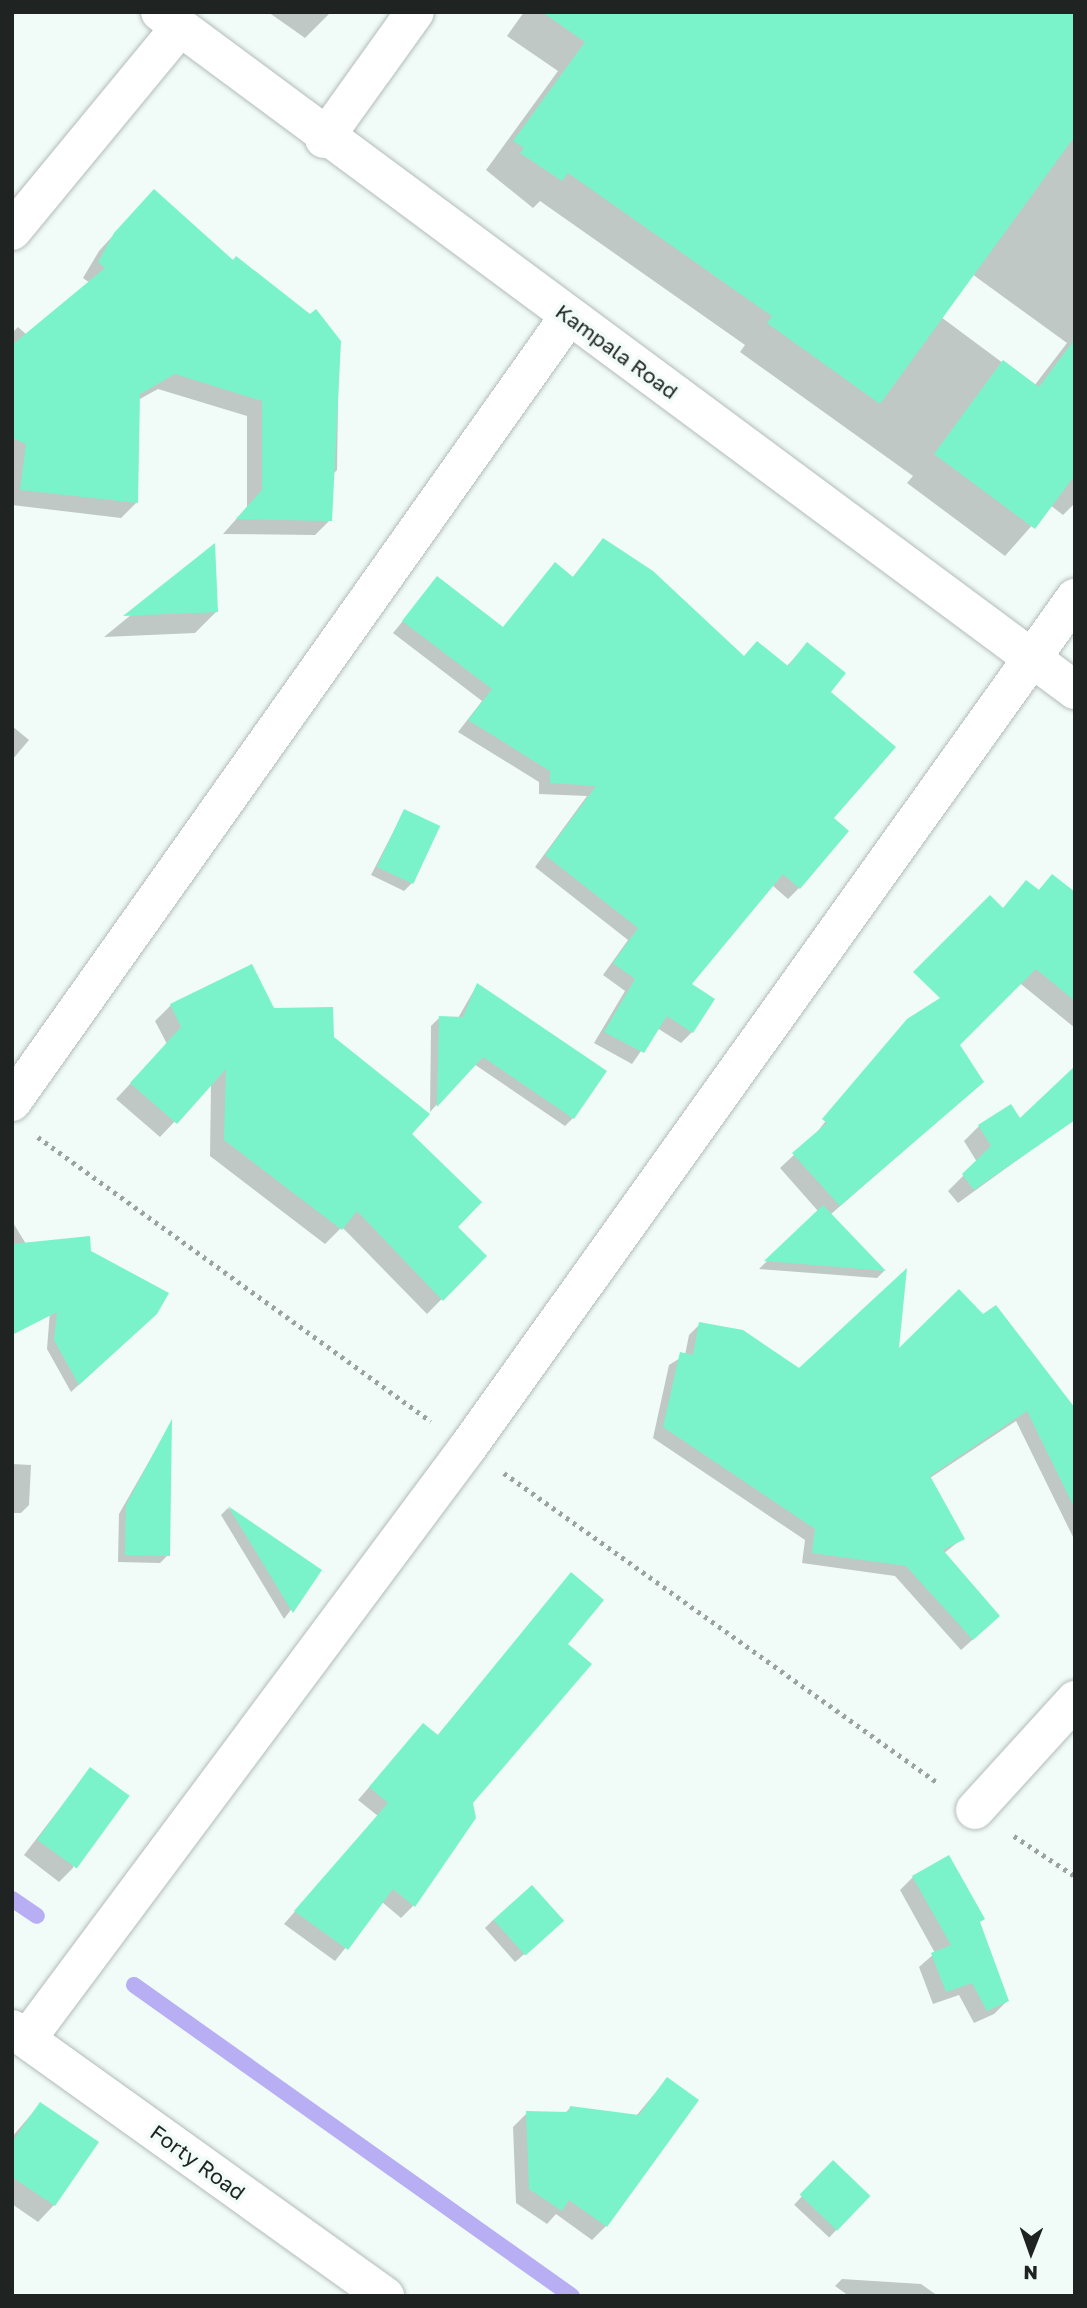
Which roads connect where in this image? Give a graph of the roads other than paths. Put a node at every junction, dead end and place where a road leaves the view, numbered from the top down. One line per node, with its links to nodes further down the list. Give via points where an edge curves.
1 (415, 12): 3 (street)
2 (170, 20): 3 (street, Kampala Road); 4 (street)
3 (324, 139): 5 (street, Kampala Road)
4 (12, 231)
5 (569, 316): 7 (street, Kampala Road); 9 (street)
6 (1075, 598): 7 (street)
7 (1032, 655): 8 (street, Kampala Road); 12 (street, via 468,1447)
8 (1075, 690)
9 (12, 1102)
10 (1075, 1700): 11 (street)
11 (975, 1810)
12 (20, 2034): 13 (street, Forty Road)
13 (385, 2296)

